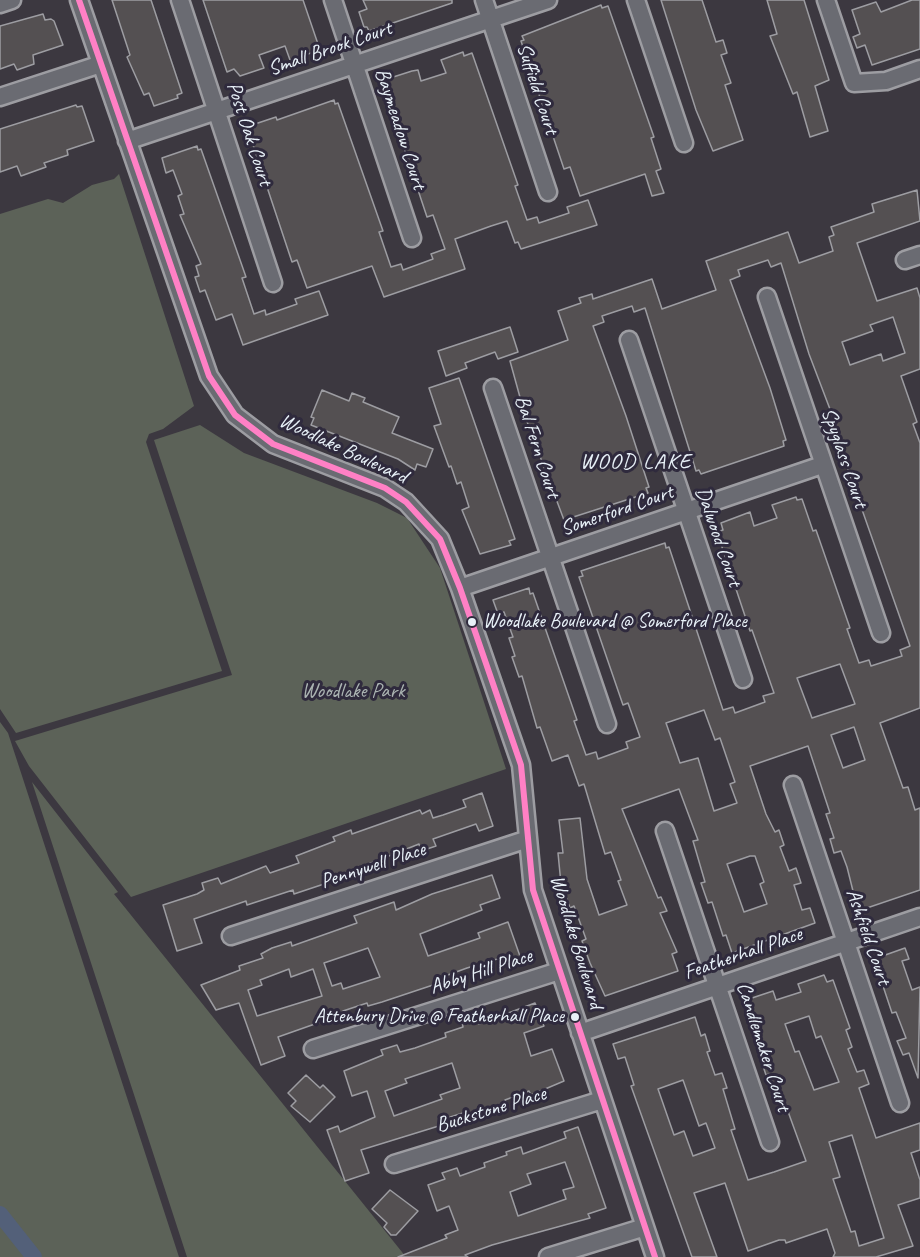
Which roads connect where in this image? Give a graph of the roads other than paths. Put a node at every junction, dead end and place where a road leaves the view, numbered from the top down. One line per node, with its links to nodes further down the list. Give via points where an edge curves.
1 (12, 0): 9 (street)
2 (79, 0): 11 (street, Woodlake Boulevard)
3 (180, 0): 15 (street, Post Oak Court)
4 (333, 0): 12 (street, Baymeadow Court)
5 (484, 0): 10 (street, Suffield Court)
6 (548, 0): 10 (street, Small Brook Court)
7 (636, 0): 17 (street)
8 (826, 0): 13 (street, via 854,83 885,81)
9 (0, 4)
10 (491, 19): 12 (street, Small Brook Court); 18 (street, Suffield Court)
11 (101, 64): 14 (street); 16 (street, Woodlake Boulevard)
12 (355, 65): 15 (street, Small Brook Court); 19 (street, Baymeadow Court)
13 (920, 69)
14 (0, 97)
15 (218, 111): 16 (street, Small Brook Court); 20 (street, Post Oak Court)
16 (127, 141): 27 (street, Woodlake Boulevard, via 209,376 236,415 273,444 385,488 406,502 440,539)
17 (684, 143)
18 (548, 192)
19 (412, 238)
20 (273, 283)
21 (767, 297): 24 (street, Spyglass Court)
22 (629, 340): 25 (street, Dalwood Court)
23 (494, 388): 26 (street, Bal Fern Court)
24 (822, 465): 25 (street, Somerford Court); 28 (street, Spyglass Court)
25 (686, 512): 26 (street, Somerford Court); 29 (street, Dalwood Court)
26 (550, 558): 27 (street, Somerford Court); 30 (street, Bal Fern Court)
27 (460, 588): 33 (street, Woodlake Boulevard, via 521,765)
28 (881, 633)
29 (743, 679)
30 (607, 724)
31 (793, 785): 36 (street, Ashfield Court)
32 (665, 831): 38 (street, Candlemaker Court)
33 (528, 839): 35 (street, Pennywell Place); 37 (street, Woodlake Boulevard, via 532,890)
34 (920, 917): 36 (street, Featherhall Place)
35 (231, 936)
36 (846, 943): 38 (street, Featherhall Place); 42 (street, Ashfield Court)
37 (559, 971): 39 (street, Woodlake Boulevard); 40 (street, Abby Hill Place)
38 (719, 986): 39 (street, Featherhall Place); 43 (street, Candlemaker Court)
39 (580, 1033): 41 (street, Woodlake Boulevard)
40 (313, 1049)
41 (602, 1100): 44 (street, Buckstone Place); 45 (street, Woodlake Boulevard)
42 (900, 1103)
43 (770, 1142)
44 (394, 1164)
45 (645, 1227): 46 (street); 47 (street, Woodlake Boulevard)
46 (548, 1257)
47 (655, 1257)

